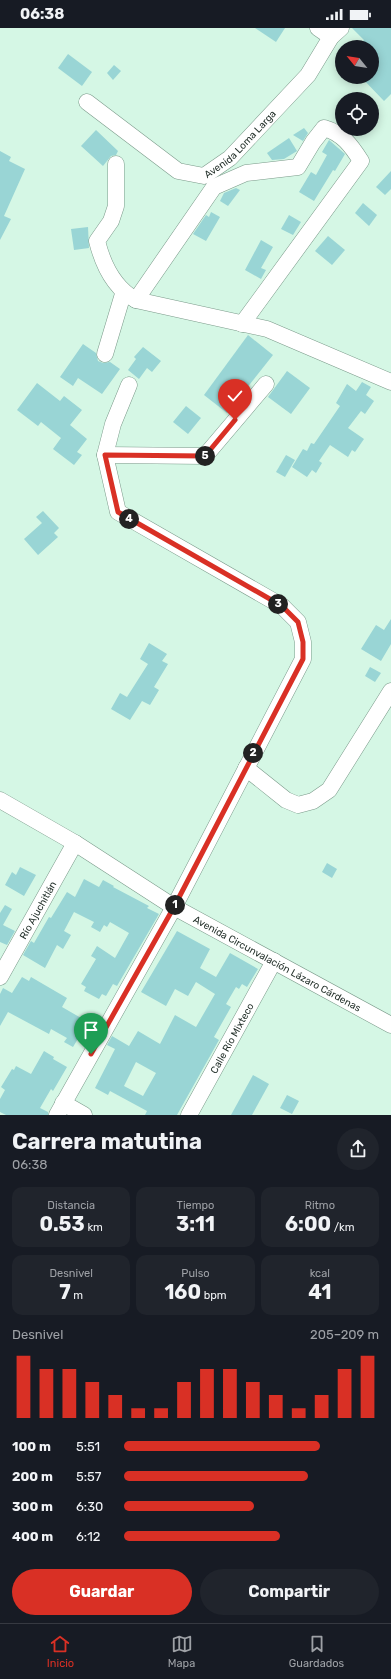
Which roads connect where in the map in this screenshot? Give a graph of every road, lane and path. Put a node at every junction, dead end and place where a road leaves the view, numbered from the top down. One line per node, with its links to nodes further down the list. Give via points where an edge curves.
1 (330, 31): 2 (street, Avenida Loma Larga, via 308,74 230,158 204,176 178,171)
2 (87, 102)
3 (116, 164): 4 (street, via 116,206 111,221 97,242 110,275)
4 (130, 297): 5 (street); 5 (street, via 214,187 246,173 298,167 312,142 324,128 334,131 349,142 360,161); 6 (street)
5 (242, 324): 7 (street, via 267,329)
6 (105, 354)
7 (391, 382)
8 (266, 384): 10 (street, via 205,456)
9 (129, 385): 10 (street, via 113,424)
10 (105, 455): 12 (street, via 118,512 282,606 298,622 303,642 303,659)
11 (391, 691): 12 (street, via 328,790 313,801 298,805 286,800)
12 (246, 768): 15 (street)
13 (0, 800): 14 (street, Avenida Circunvalación Lázaro Cárdenas)
14 (75, 842): 15 (street, Avenida Circunvalación Lázaro Cárdenas); 17 (street, Río Ajuchitlán)
15 (174, 907): 16 (street, Avenida Circunvalación Lázaro Cárdenas); 19 (street)
16 (274, 961): 18 (street, Avenida Circunvalación Lázaro Cárdenas); 21 (street, Calle Río Mixteco)
17 (0, 977)
18 (391, 1025)
19 (60, 1109): 20 (street)
20 (81, 1114)
21 (189, 1115)

